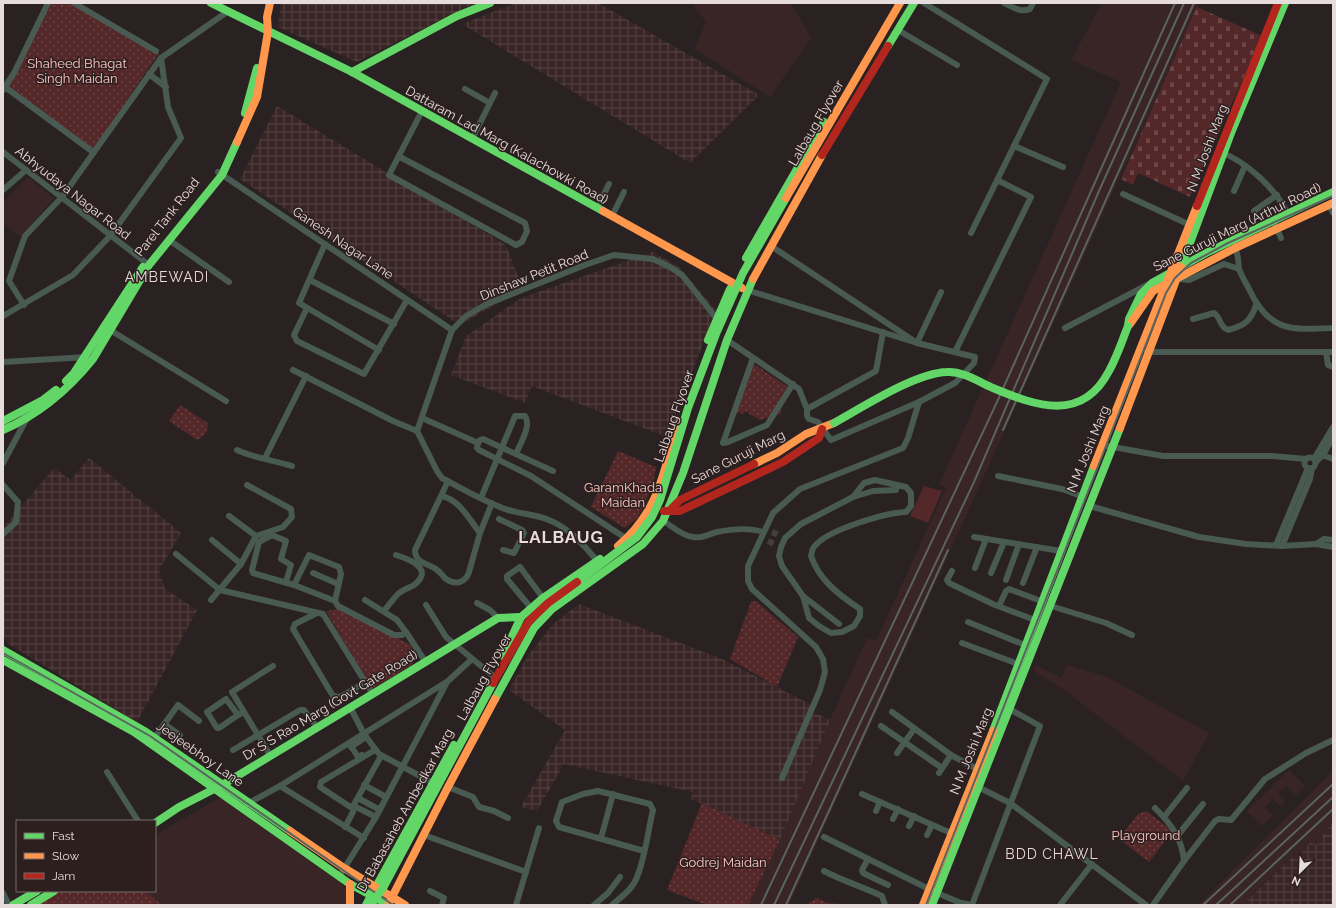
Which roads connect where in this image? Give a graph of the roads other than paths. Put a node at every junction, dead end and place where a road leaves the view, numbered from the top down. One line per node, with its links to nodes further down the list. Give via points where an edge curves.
1 (48, 3): 26 (street)
2 (74, 3): 20 (street)
3 (211, 3): 16 (main road, Dattaram Lad Marg (Kalachowki Road))
4 (265, 3): 18 (main road, via 263,16)
5 (270, 3): 18 (main road)
6 (490, 3): 23 (main road, via 457,16)
7 (894, 3): 75 (main road, Dr Babasaheb Ambedkar Marg)
8 (900, 3): 313 (main road, Lalbaug Flyover, bridge, via 743,273 696,386 660,500 652,517 637,537 617,554 548,602 529,621 383,888)
9 (904, 3): 314 (main road, Lalbaug Flyover, bridge, via 747,273 692,406 664,499 655,517 640,539 550,605 532,622 387,888)
10 (914, 3): 19 (main road, Dr Babasaheb Ambedkar Marg)
11 (924, 3): 32 (street, via 1047,79)
12 (1004, 3): 13 (street, via 1025,11 1030,9)
13 (1033, 3)
14 (1278, 3): 17 (main road, N M Joshi Marg)
15 (1285, 3): 17 (main road, N M Joshi Marg)
16 (227, 12): 18 (main road, Dattaram Lad Marg (Kalachowki Road)); 21 (street)
17 (1272, 24): 35 (main road, N M Joshi Marg)
18 (266, 30): 23 (main road, Dattaram Lad Marg (Kalachowki Road)); 40 (main road, Parel Tank Road, via 246,111)
19 (898, 30): 22 (street); 65 (main road, Dr Babasaheb Ambedkar Marg, via 811,173)
20 (156, 51)
21 (161, 58): 24 (street); 25 (street)
22 (957, 65)
23 (352, 72): 30 (main road, Dattaram Lad Marg (Kalachowki Road))
24 (149, 74): 25 (street); 34 (street)
25 (166, 86): 60 (street, via 168,107 181,138)
26 (4, 89): 34 (street)
27 (465, 89): 29 (street)
28 (495, 93): 29 (street)
29 (490, 103): 31 (street)
30 (422, 111): 31 (main road, Dattaram Lad Marg (Kalachowki Road)); 36 (street)
31 (472, 139): 51 (main road, Dattaram Lad Marg (Kalachowki Road))
32 (1014, 146): 38 (street); 41 (street)
33 (3, 152): 39 (street, Abhyudaya Nagar Road)
34 (93, 152): 49 (street)
35 (1221, 152): 37 (street, via 1236,158); 56 (main road, N M Joshi Marg); 63 (main road, N M Joshi Marg)
36 (400, 157): 36 (street, via 389,175 516,245 522,242 527,231 525,223)
37 (1246, 166): 44 (street); 48 (street)
38 (1063, 168)
39 (26, 170): 43 (street); 49 (street, Abhyudaya Nagar Road)
40 (220, 173): 62 (main road); 64 (street, Ganesh Nagar Lane); 68 (main road, Parel Tank Road)
41 (997, 180): 58 (street); 99 (street, via 1031,197)
42 (609, 184): 51 (street)
43 (3, 190)
44 (1234, 191)
45 (624, 192): 55 (street)
46 (1333, 193): 54 (main road, Sane Guruji Marg (Arthur Road))
47 (1123, 194): 56 (street)
48 (1277, 196): 52 (street); 54 (street)
49 (62, 197): 60 (street, Abhyudaya Nagar Road); 81 (street, via 25,236 10,281)
50 (1331, 204): 53 (street); 57 (main road, Sane Guruji Marg (Arthur Road))
51 (597, 208): 55 (main road, Dattaram Lad Marg (Kalachowki Road))
52 (1254, 210)
53 (1333, 213)
54 (1288, 214): 57 (main road, Sane Guruji Marg (Arthur Road))
55 (612, 216): 75 (main road, Dattaram Lad Marg (Kalachowki Road))
56 (1190, 225): 63 (main road, N M Joshi Marg)
57 (1275, 225): 59 (main road, Sane Guruji Marg (Arthur Road)); 61 (street)
58 (971, 233)
59 (1258, 233): 66 (main road, Sane Guruji Marg (Arthur Road)); 67 (main road, Sane Guruji Marg (Arthur Road))
60 (110, 236): 68 (street, Abhyudaya Nagar Road); 81 (street, via 73,275)
61 (1281, 238)
62 (169, 240): 68 (main road); 74 (street)
63 (1188, 240): 67 (main road, via 1195,249); 69 (main road, N M Joshi Marg); 71 (main road, N M Joshi Marg)
64 (325, 244): 72 (street); 80 (street, Ganesh Nagar Lane)
65 (771, 246): 78 (main road, Dr Babasaheb Ambedkar Marg); 97 (street)
66 (1235, 248): 70 (street, via 1239,258); 73 (main road, Sane Guruji Marg (Arthur Road))
67 (1206, 253): 69 (main road, Sane Guruji Marg (Arthur Road))
68 (148, 264): 93 (main road); 104 (main road, Parel Tank Road, via 135,277)
69 (1180, 268): 71 (main road, Sane Guruji Marg (Arthur Road)); 73 (main road, N M Joshi Marg)
70 (1239, 269): 73 (street, via 1224,264 1189,280); 82 (street)
71 (1170, 273): 76 (main road, N M Joshi Marg); 77 (main road, Sane Guruji Marg (Arthur Road))
72 (310, 280): 83 (street, via 299,301); 89 (street)
73 (1177, 280): 76 (main road, Sane Guruji Marg (Arthur Road)); 101 (main road, N M Joshi Marg)
74 (229, 282)
75 (732, 284): 78 (main road, Dattaram Lad Marg (Kalachowki Road)); 87 (main road, Dr Babasaheb Ambedkar Marg)
76 (1165, 285): 77 (main road, Sane Guruji Marg (Arthur Road)); 85 (main road, N M Joshi Marg)
77 (1152, 287): 84 (main road); 90 (main road, via 1141,294 1129,319); 91 (street)
78 (747, 290): 95 (street); 96 (main road, Dr Babasaheb Ambedkar Marg)
79 (941, 292): 97 (street)
80 (407, 300): 89 (street); 94 (street, Ganesh Nagar Lane)
81 (24, 305): 86 (street)
82 (1256, 305): 88 (street, via 1254,313 1245,324 1228,330 1221,325 1217,314 1214,313); 92 (street, via 1284,327 1299,330)
83 (307, 308): 98 (street); 98 (street, via 294,335 297,341 364,374)
84 (1141, 308): 85 (main road, via 1151,307); 90 (main road)
85 (1154, 313): 100 (main road, N M Joshi Marg)
86 (3, 316)
87 (717, 319): 94 (street, Dinshaw Petit Road, via 677,271 653,259 614,255 487,304 466,316); 152 (main road, Dr Babasaheb Ambedkar Marg, via 683,406 655,498)
88 (1193, 319)
89 (394, 324): 98 (street)
90 (1129, 325): 120 (main road, bridge, via 1101,385 1077,403 1062,407 1039,406 1024,402 962,374 948,372 924,377)
91 (1065, 328)
92 (1333, 328)
93 (110, 330): 104 (main road); 111 (street)
94 (452, 330): 116 (street, Dinshaw Petit Road)
95 (883, 332): 97 (street); 114 (street, via 876,371)
96 (727, 340): 105 (street); 153 (main road, Dr Babasaheb Ambedkar Marg)
97 (916, 343): 99 (street)
98 (380, 350)
99 (955, 352): 112 (street, via 975,357 974,363 955,383)
100 (1140, 352): 101 (street); 125 (main road, N M Joshi Marg)
101 (1150, 352): 103 (street); 128 (main road, N M Joshi Marg)
102 (1333, 352): 103 (street)
103 (1328, 356): 107 (street, via 1329,366)
104 (89, 357): 106 (street); 113 (main road, Parel Tank Road)
105 (753, 358): 110 (street); 110 (street, via 722,443 767,425)
106 (3, 362)
107 (1333, 367)
108 (293, 370): 109 (street)
109 (306, 376): 122 (street); 132 (street)
110 (793, 384): 114 (street, via 800,389)
111 (226, 401)
112 (919, 402): 120 (street, via 831,440); 158 (street, via 903,448 800,489 773,513)
113 (44, 403): 115 (main road, Parel Tank Road); 117 (main road)
114 (807, 409): 120 (street, via 809,419 818,422)
115 (24, 411): 117 (street); 118 (main road, Parel Tank Road)
116 (422, 418): 122 (street, Dinshaw Petit Road); 124 (street)
117 (26, 420): 121 (main road); 136 (street)
118 (3, 421)
119 (1333, 427): 123 (street)
120 (822, 429): 153 (main road, via 819,438 783,462 680,511)
121 (3, 430)
122 (417, 431): 141 (street, via 436,472)
123 (1332, 436): 126 (street)
124 (478, 443): 127 (street, via 483,439); 135 (street, via 478,449)
125 (1102, 445): 128 (street); 146 (main road, N M Joshi Marg)
126 (1328, 447): 131 (street)
127 (502, 448): 130 (street); 130 (street, via 515,416 525,416 527,428); 135 (street)
128 (1112, 448): 133 (street, via 1163,456 1272,456); 150 (main road, N M Joshi Marg)
129 (237, 450): 132 (street, via 252,457)
130 (516, 454): 139 (street)
131 (1321, 454): 134 (street); 137 (street)
132 (265, 458): 138 (street)
133 (1306, 459): 137 (street, via 1311,457); 137 (street, via 1304,464)
134 (1333, 459)
135 (496, 460): 148 (street); 162 (street, via 531,476)
136 (3, 463)
137 (1312, 464): 170 (street)
138 (292, 466)
139 (553, 471)
140 (998, 476): 146 (street, via 1062,489)
141 (445, 479): 145 (street); 148 (street)
142 (3, 485): 159 (street, via 18,502 16,522)
143 (247, 485): 160 (street, via 291,509 293,513 288,524)
144 (896, 490): 147 (street, via 874,491)
145 (441, 496): 157 (street, via 455,501); 157 (street, via 415,550 419,561 435,568 447,579 462,582 467,578)
146 (1081, 496): 174 (main road, N M Joshi Marg)
147 (852, 497): 189 (street, via 801,524 783,537 779,546 782,566); 189 (street, via 864,483 875,480 901,485 910,493 910,506 906,512 887,514 855,524 814,547 811,556 820,575 831,587 860,609 860,616 854,626 842,632 831,633 809,618)
148 (481, 498): 149 (street)
149 (492, 503): 151 (street); 157 (street)
150 (1090, 506): 170 (street, via 1199,537 1246,544); 198 (main road, N M Joshi Marg)
151 (504, 508): 173 (street, via 498,520 524,533 514,553); 177 (street, via 549,520 561,526 582,543)
152 (649, 509): 153 (main road); 162 (main road, Dr Babasaheb Ambedkar Marg)
153 (668, 512): 155 (main road, Dr Babasaheb Ambedkar Marg)
154 (229, 516): 160 (street)
155 (663, 521): 158 (street, via 693,537 742,529 754,529); 255 (main road, Dr Babasaheb Ambedkar Marg, via 643,544 552,609 534,628)
156 (772, 532): 158 (street)
157 (480, 533)
158 (763, 533): 166 (street); 249 (street, via 748,566 748,581 752,589 816,647 822,659 824,672 820,690)
159 (3, 534)
160 (256, 536): 178 (street)
161 (974, 537): 163 (street)
162 (627, 539): 177 (main road, Dr Babasaheb Ambedkar Marg)
163 (986, 539): 167 (street); 179 (street)
164 (212, 540): 178 (street)
165 (1333, 540): 169 (street, via 1324,539)
166 (768, 541)
167 (1004, 542): 168 (street); 182 (street)
168 (1019, 544): 171 (street); 183 (street)
169 (1316, 544): 170 (street); 172 (street)
170 (1279, 545)
171 (1037, 547): 174 (street); 185 (street)
172 (1333, 547)
173 (503, 550)
174 (1061, 551): 194 (main road, N M Joshi Marg)
175 (176, 554): 188 (street)
176 (396, 555): 200 (street, via 417,563 421,575 415,584 398,594)
177 (597, 561): 190 (main road, Dr Babasaheb Ambedkar Marg)
178 (241, 564): 188 (street)
179 (975, 568)
180 (952, 571): 197 (street, via 948,582)
181 (313, 572): 186 (street)
182 (991, 573)
183 (1006, 580)
184 (286, 582): 184 (street, via 252,572 262,539 272,535 286,541 281,559 291,564); 187 (street)
185 (1023, 583)
186 (338, 584): 187 (street, via 341,571 339,567 311,555 308,556); 193 (street)
187 (294, 585): 193 (street)
188 (220, 590): 191 (street); 201 (street)
189 (803, 596): 206 (street)
190 (543, 598): 199 (main road, Dr Babasaheb Ambedkar Marg); 199 (street, via 520,567 507,576)
191 (211, 600)
192 (365, 600): 200 (street)
193 (335, 601): 207 (street, via 338,606 394,635)
194 (1042, 602): 197 (street, via 1009,589); 204 (main road, N M Joshi Marg)
195 (477, 603): 203 (street)
196 (426, 605): 210 (street, via 446,636)
197 (999, 606): 204 (street)
198 (1051, 606): 208 (street, via 1106,623); 224 (main road, N M Joshi Marg)
199 (531, 608): 202 (main road, Dr Babasaheb Ambedkar Marg)
200 (384, 611): 207 (street, via 397,620)
201 (317, 613): 221 (street, via 323,614); 221 (street, via 295,624 293,629 333,696 340,698)
202 (520, 617): 203 (main road, Dr S S Rao Marg (Govt Gate Road)); 219 (main road, Dr Babasaheb Ambedkar Marg)
203 (498, 618): 210 (main road, Dr S S Rao Marg (Govt Gate Road))
204 (1035, 620): 211 (main road, N M Joshi Marg)
205 (968, 622): 211 (street)
206 (838, 624)
207 (406, 632): 215 (street)
208 (1132, 635)
209 (962, 643): 216 (street)
210 (456, 644): 213 (street); 215 (main road, Dr S S Rao Marg (Govt Gate Road))
211 (1025, 645): 216 (main road, N M Joshi Marg)
212 (3, 650): 217 (main road, Jeejeebhoy Lane)
213 (472, 659): 219 (street); 220 (street)
214 (3, 660): 217 (main road)
215 (425, 662): 222 (main road, Dr S S Rao Marg (Govt Gate Road))
216 (1018, 664): 224 (main road, N M Joshi Marg)
217 (20, 665): 235 (main road, Jeejeebhoy Lane); 239 (main road)
218 (273, 666): 226 (street, via 233,690)
219 (492, 674): 250 (main road, Dr Babasaheb Ambedkar Marg)
220 (448, 681): 234 (street); 246 (street)
221 (366, 682): 222 (street)
222 (372, 693): 223 (main road, Dr S S Rao Marg (Govt Gate Road))
223 (350, 707): 230 (main road, Dr S S Rao Marg (Govt Gate Road)); 234 (street)
224 (1006, 707): 247 (main road, N M Joshi Marg); 256 (main road, N M Joshi Marg); 264 (street, via 1040,726)
225 (892, 712): 231 (street)
226 (241, 714): 226 (street, via 217,728 207,712 226,699); 233 (street)
227 (200, 721): 228 (street, via 178,705)
228 (164, 724): 232 (street); 235 (street)
229 (881, 726): 237 (street)
230 (317, 727): 233 (street, via 304,710 300,710); 244 (main road, Dr S S Rao Marg (Govt Gate Road))
231 (914, 728): 237 (street); 243 (street)
232 (180, 735)
233 (257, 735): 241 (street); 244 (street)
234 (365, 735): 238 (street); 240 (street)
235 (155, 737): 239 (main road, Jeejeebhoy Lane)
236 (1333, 740): 292 (street, via 1306,753 1265,780 1231,820 1215,821)
237 (905, 742): 242 (street); 243 (street, via 941,770)
238 (350, 745): 240 (street, via 358,758); 253 (street)
239 (163, 747): 251 (main road, Jeejeebhoy Lane); 258 (main road, Jeejeebhoy Lane)
240 (374, 749): 245 (street); 267 (street, via 320,784 322,789 350,808)
241 (233, 750)
242 (897, 753)
243 (951, 755): 247 (street)
244 (270, 756): 251 (main road, Dr S S Rao Marg (Govt Gate Road))
245 (381, 756): 246 (street); 254 (street)
246 (403, 767): 250 (street); 261 (street)
247 (977, 769): 252 (main road, N M Joshi Marg)
248 (107, 772): 277 (street)
249 (782, 778)
250 (433, 783): 306 (main road, Dr Babasaheb Ambedkar Marg)
251 (224, 784): 258 (main road, Dr S S Rao Marg (Govt Gate Road)); 266 (main road, Jeejeebhoy Lane)
252 (971, 784): 256 (street); 283 (main road, N M Joshi Marg)
253 (280, 786): 266 (street); 281 (street)
254 (366, 786): 261 (street); 262 (street)
255 (448, 787): 275 (street, via 472,797 477,806); 284 (main road, Dr Babasaheb Ambedkar Marg)
256 (979, 788): 264 (street); 302 (main road, N M Joshi Marg)
257 (1187, 788): 274 (street)
258 (216, 789): 266 (main road, Jeejeebhoy Lane); 278 (main road, Dr S S Rao Marg (Govt Gate Road), via 179,807)
259 (613, 794): 289 (street); 289 (street, via 598,791 583,794 560,805 556,824); 290 (street, via 653,806)
260 (862, 794): 263 (street)
261 (385, 796): 269 (street)
262 (360, 799): 267 (street); 269 (street)
263 (880, 802): 270 (street); 271 (street)
264 (1010, 802): 293 (street); 323 (street)
265 (1203, 804): 286 (street)
266 (246, 805): 294 (main road, Jeejeebhoy Lane); 297 (main road, Jeejeebhoy Lane)
267 (355, 808): 272 (street); 281 (street)
268 (1155, 808): 274 (street)
269 (378, 809): 272 (street)
270 (898, 809): 273 (street); 276 (street)
271 (876, 811)
272 (374, 816): 288 (street, via 369,822)
273 (914, 816): 279 (street); 280 (street)
274 (1164, 817): 286 (street)
275 (508, 818)
276 (893, 819)
277 (137, 820)
278 (156, 822)
279 (932, 825): 283 (street); 285 (street)
280 (909, 826)
281 (345, 827): 288 (street)
282 (539, 828): 296 (street)
283 (951, 833): 302 (main road, N M Joshi Marg)
284 (424, 835): 296 (street); 307 (main road, Dr Babasaheb Ambedkar Marg)
285 (927, 835)
286 (1178, 835): 292 (street, via 1183,847)
287 (824, 837): 291 (street)
288 (364, 838): 294 (street)
289 (601, 838): 290 (street)
290 (644, 851): 319 (street, via 637,878 626,894)
291 (868, 859): 300 (street, via 862,870 863,874); 302 (street)
292 (1184, 861): 326 (street)
293 (1092, 864): 324 (street); 325 (street)
294 (344, 868): 297 (street); 306 (main road, Jeejeebhoy Lane)
295 (824, 871): 320 (street, via 882,896)
296 (526, 872): 317 (street)
297 (339, 876): 299 (main road, Jeejeebhoy Lane)
298 (620, 877): 318 (street, via 608,893)
299 (350, 884): 306 (main road, Jeejeebhoy Lane); 311 (main road)
300 (888, 885)
301 (430, 891): 316 (street, via 444,898)
302 (933, 891): 321 (main road, N M Joshi Marg); 322 (main road, N M Joshi Marg); 323 (street)
303 (35, 892): 309 (main road)
304 (52, 892): 310 (main road)
305 (3, 893): 308 (street)
306 (374, 893): 307 (main road); 312 (main road, Dr Babasaheb Ambedkar Marg)
307 (389, 903): 315 (main road)
308 (9, 905)
309 (13, 905)
310 (31, 905)
311 (350, 905)
312 (366, 905)
313 (371, 905)
314 (375, 905)
315 (405, 905)
316 (442, 905)
317 (516, 905)
318 (594, 905)
319 (612, 905)
320 (885, 905)
321 (923, 905)
322 (932, 905)
323 (972, 905)
324 (1060, 905)
325 (1146, 905)
326 (1153, 905)

